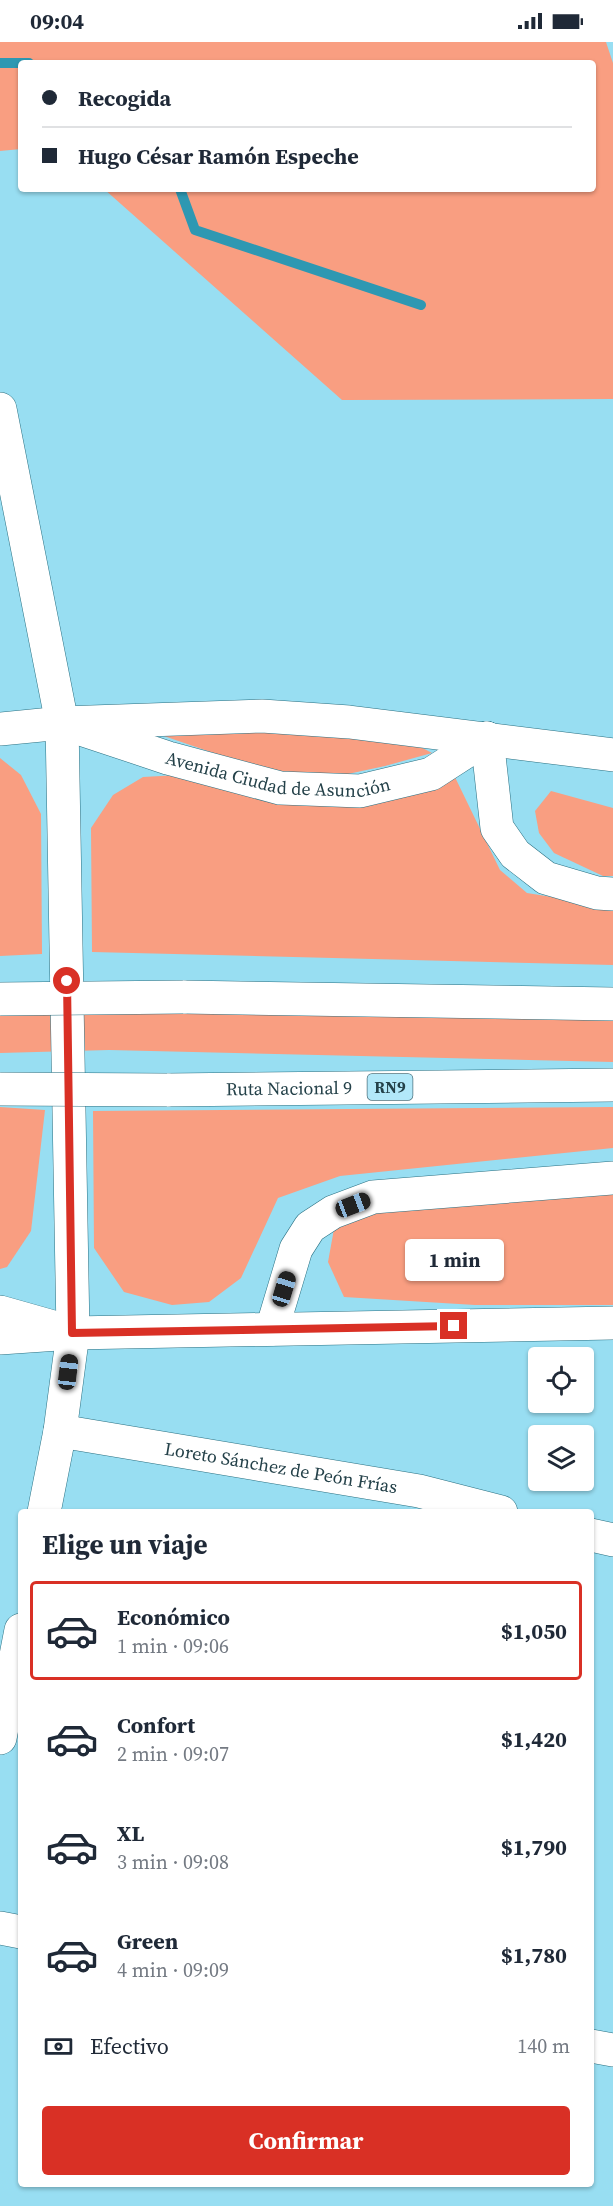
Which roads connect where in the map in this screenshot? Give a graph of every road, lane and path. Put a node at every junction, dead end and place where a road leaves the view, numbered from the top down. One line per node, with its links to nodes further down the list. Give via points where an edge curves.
1 (0, 409): 2 (main road)
2 (62, 723): 3 (main road, Avenida Ciudad de Asunción); 4 (main road, Avenida Ciudad de Asunción, via 262,716); 4 (main road, Avenida Ciudad de Asunción, via 168,758 280,788 360,791 431,774); 15 (main road)
3 (0, 729)
4 (487, 738): 5 (main road, Avenida Ciudad de Asunción); 6 (main road, via 496,828 515,854 546,878)
5 (613, 755)
6 (613, 894)
7 (0, 999): 8 (main road, bridge, via 183,997)
8 (613, 1004)
9 (613, 1085): 10 (main road, Ruta Nacional 9 / RN9, bridge)
10 (0, 1089)
11 (613, 1178): 14 (main road, via 373,1197 333,1212 310,1227 296,1249)
12 (0, 1312): 15 (main road)
13 (613, 1323): 14 (main road)
14 (272, 1329): 15 (main road)
15 (72, 1333): 16 (main road); 17 (main road)
16 (0, 1338)
17 (60, 1431): 18 (main road); 19 (main road, Loreto Sánchez de Peón Frías, via 419,1491)
18 (45, 1509)
19 (489, 1509)
20 (594, 1536): 21 (main road)
21 (613, 1540)
22 (18, 1645): 23 (main road)
23 (0, 1738)
24 (0, 1928): 25 (main road)
25 (18, 1931)
26 (594, 2047): 27 (main road)
27 (613, 2050)

